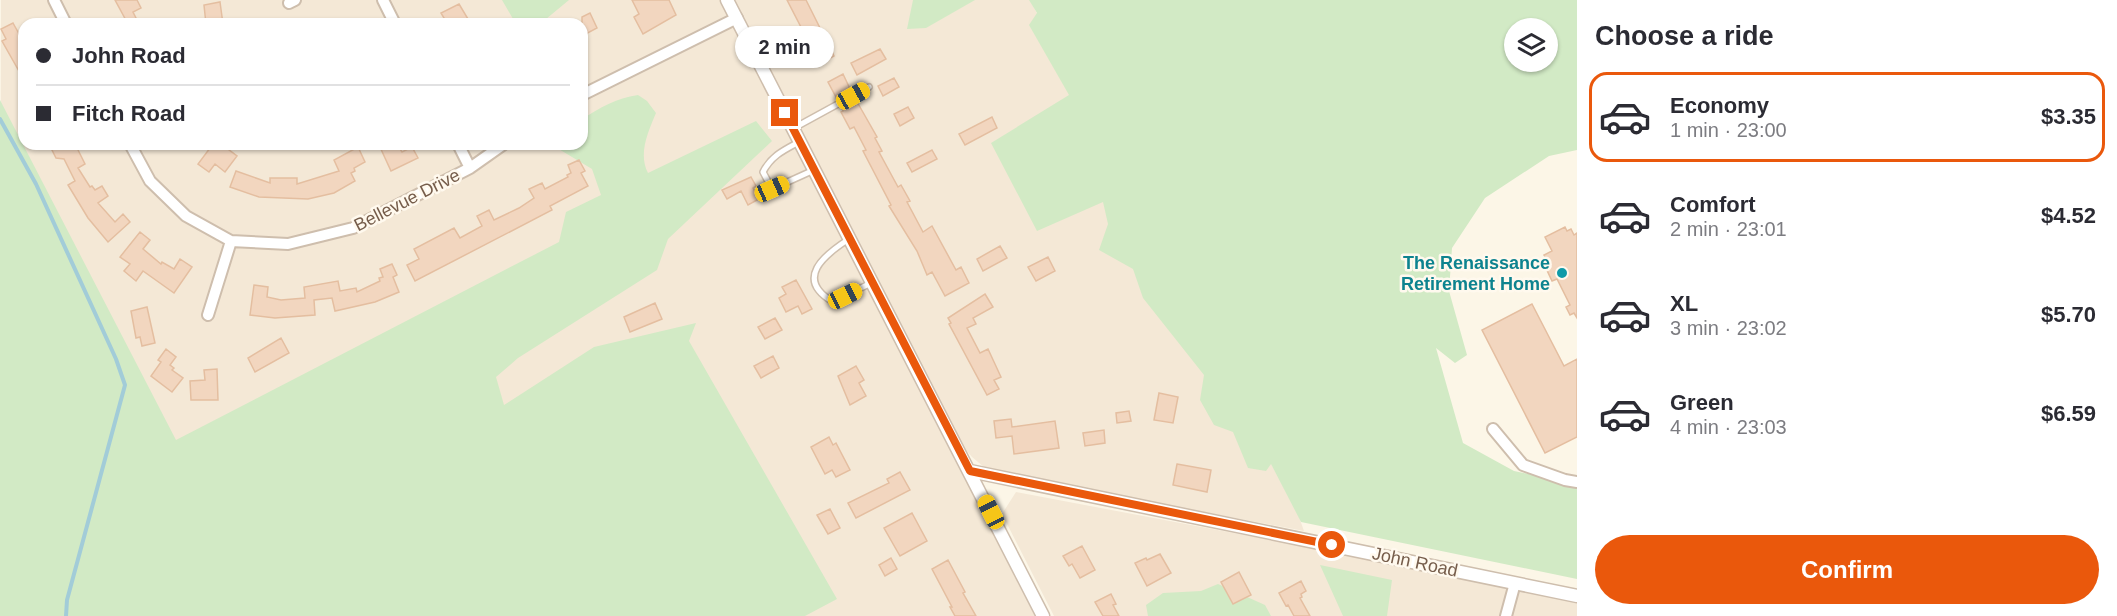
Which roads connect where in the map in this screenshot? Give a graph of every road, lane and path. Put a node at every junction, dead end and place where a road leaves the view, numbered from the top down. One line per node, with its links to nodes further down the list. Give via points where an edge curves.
1 (54, 0): 4 (street)
2 (382, 0): 5 (street)
3 (728, 0): 6 (street)
4 (63, 18)
5 (392, 18)
6 (737, 18): 8 (street); 9 (street)
7 (869, 87): 9 (lane)
8 (588, 92)
9 (793, 129): 10 (street)
10 (799, 142): 15 (street); 15 (lane, via 768,163 763,172 767,182 772,189)
11 (133, 150): 17 (street, Bellevue Drive, via 150,181 186,216)
12 (461, 150): 14 (street)
13 (496, 150): 14 (street, Bellevue Drive)
14 (470, 168): 17 (street, Bellevue Drive, via 352,228 288,244)
15 (814, 170): 16 (street)
16 (849, 239): 18 (street); 18 (lane, via 822,258 815,270 815,281 823,296 833,302)
17 (231, 241): 19 (street)
18 (872, 283): 21 (street)
19 (208, 315)
20 (1492, 429): 22 (street, via 1523,465)
21 (970, 471): 23 (street, John Road); 25 (street)
22 (1577, 482)
23 (1515, 583): 24 (street, John Road); 26 (street)
24 (1577, 596)
25 (1043, 616)
26 (1506, 616)

